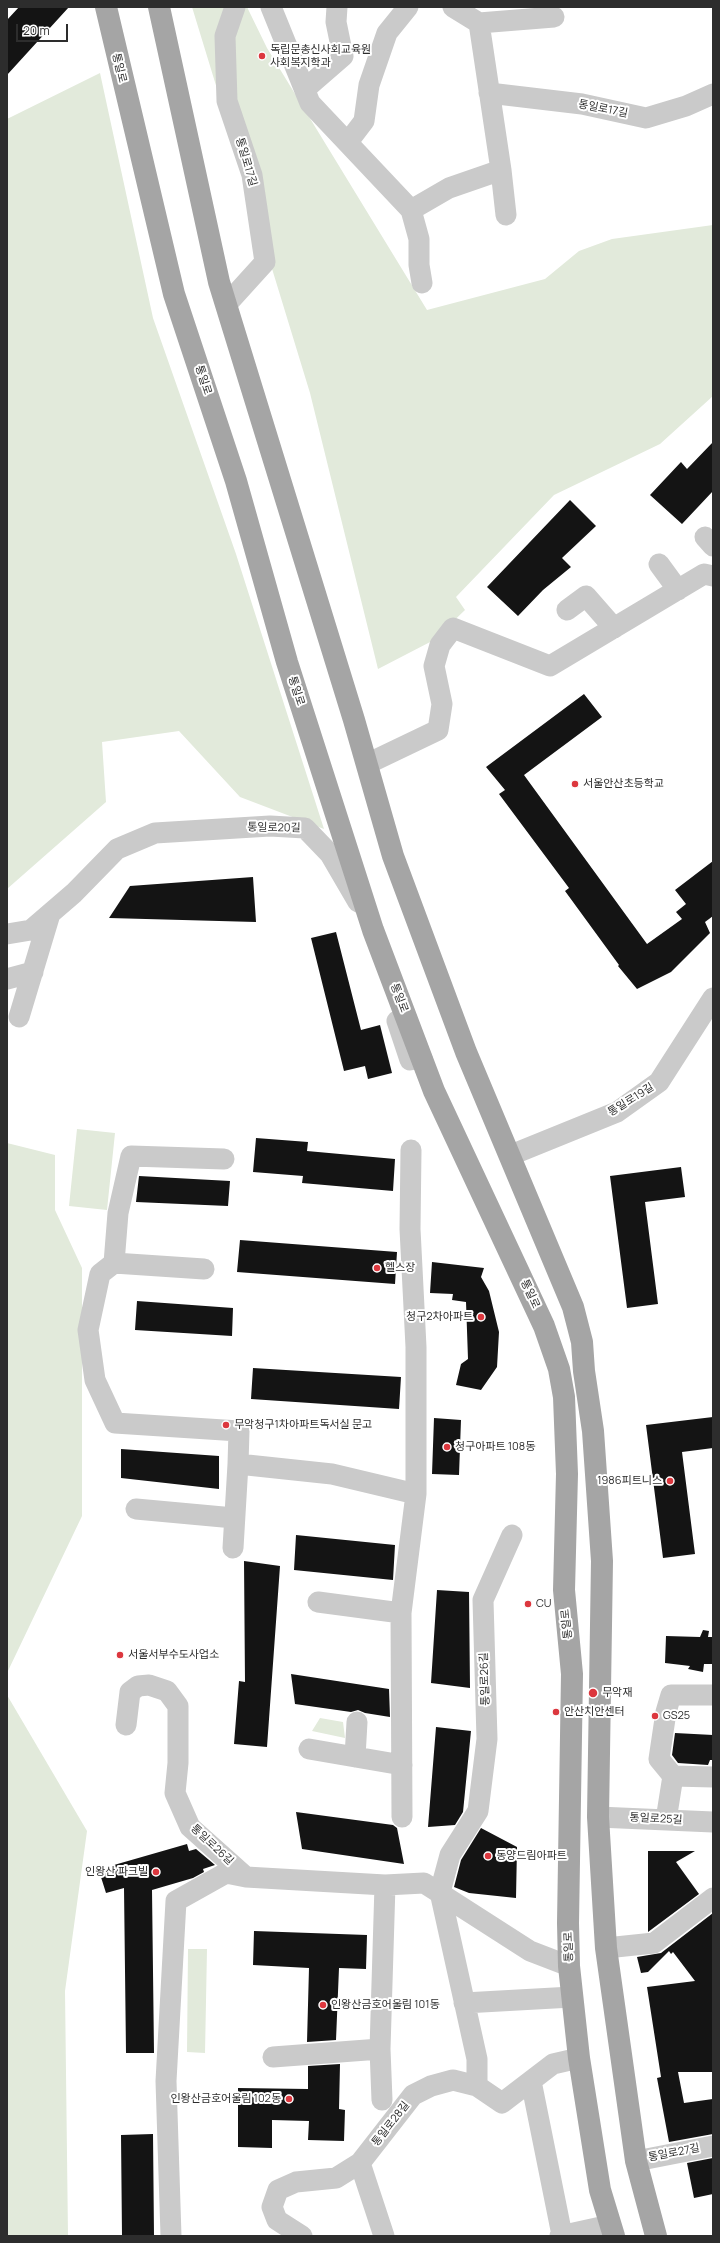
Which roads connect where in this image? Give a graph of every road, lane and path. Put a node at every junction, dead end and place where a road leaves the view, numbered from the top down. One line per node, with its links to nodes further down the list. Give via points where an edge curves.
1 (106, 7): 31 (main road, 통일로, via 174,294 236,481 287,662 373,930)
2 (159, 7): 18 (main road)
3 (235, 7): 18 (street, 통일로17길, via 225,36 227,101 252,175 266,262)
4 (271, 7): 10 (street)
5 (337, 7): 10 (street, via 336,22 344,56)
6 (408, 7): 13 (street, via 387,33 369,85 364,121)
7 (453, 7): 9 (street)
8 (554, 17): 9 (street)
9 (479, 23): 11 (street)
10 (305, 89): 13 (street, via 310,103)
11 (489, 93): 12 (street, 통일로17길, via 582,104 646,118 686,106); 14 (street)
12 (713, 94)
13 (348, 142): 15 (street)
14 (501, 170): 15 (street, via 449,188); 16 (street)
15 (410, 210): 17 (street, via 419,239)
16 (506, 215)
17 (422, 283)
18 (226, 305): 24 (main road)
19 (659, 564): 21 (street)
20 (713, 576): 21 (street, via 704,574)
21 (678, 590): 23 (street)
22 (567, 610): 23 (street, via 586,596)
23 (614, 628): 24 (street, via 550,666 453,628 440,645 434,666 442,704 438,730)
24 (367, 764): 33 (main road, via 403,886 466,1052)
25 (50, 914): 26 (street, 통일로20길, via 31,930); 27 (street); 31 (street, 통일로20길, via 117,849 155,833 270,826 305,828 330,854 356,897 410,1060)
26 (7, 934)
27 (33, 972): 28 (street); 30 (street)
28 (7, 979)
29 (713, 998): 33 (street, 통일로19길, via 659,1082 617,1112)
30 (19, 1017)
31 (422, 1058): 37 (main road, 통일로, via 434,1091 544,1326)
32 (411, 1150): 40 (street, via 410,1229 416,1347)
33 (511, 1155): 38 (main road, via 573,1307 582,1342)
34 (224, 1159): 35 (street, via 131,1156 118,1213)
35 (114, 1263): 36 (street); 39 (street, via 100,1274 88,1330 95,1380 115,1423 239,1431)
36 (204, 1269)
37 (559, 1369): 38 (main road); 55 (main road, 통일로, via 564,1397 567,1474 564,1590 572,1674)
38 (584, 1371): 56 (main road, via 593,1431 602,1561)
39 (238, 1464): 40 (street, via 332,1474); 42 (street)
40 (416, 1494): 46 (street)
41 (136, 1509): 42 (street)
42 (234, 1518): 44 (street)
43 (512, 1535): 62 (street, 통일로26길, via 483,1600 487,1739 478,1811 450,1855)
44 (233, 1548)
45 (318, 1602): 46 (street)
46 (401, 1613): 52 (street)
47 (713, 1695): 53 (street, via 671,1695 659,1759)
48 (357, 1722): 51 (street)
49 (126, 1725): 60 (street, 통일로26길, via 130,1692 138,1686 149,1685 167,1691 178,1706 176,1794 181,1807 190,1827)
50 (309, 1749): 51 (street)
51 (354, 1757): 52 (street)
52 (402, 1765): 57 (street)
53 (673, 1776): 54 (street); 58 (street)
54 (713, 1777)
55 (570, 1816): 56 (main road); 65 (main road, 통일로)
56 (598, 1816): 58 (street, 통일로25길); 64 (main road)
57 (402, 1817)
58 (666, 1820): 59 (street, 통일로25길)
59 (713, 1822)
60 (246, 1877): 61 (street); 79 (street, via 226,1873 176,1901 166,2080)
61 (385, 1885): 62 (street, via 424,1882); 68 (street)
62 (440, 1892): 65 (street, via 530,1951); 67 (street)
63 (713, 1898): 64 (street, via 654,1943)
64 (606, 1948): 75 (main road)
65 (570, 1966): 66 (main road, 통일로)
66 (572, 1997): 67 (street); 70 (main road, 통일로)
67 (464, 2003): 72 (street, via 477,2059)
68 (380, 2048): 69 (street); 73 (street)
69 (273, 2057)
70 (579, 2058): 71 (street, 통일로28길, via 553,2064); 77 (main road, 통일로, via 600,2190)
71 (531, 2081): 72 (street, 통일로28길, via 502,2103); 78 (street)
72 (477, 2086): 76 (street, 통일로28길, via 453,2080 431,2086 414,2095)
73 (382, 2100)
74 (713, 2146): 75 (street, 통일로27길)
75 (636, 2161): 82 (main road)
76 (360, 2163): 80 (street, 통일로28길, via 336,2178 296,2182 278,2190 272,2208 277,2220); 81 (street)
77 (612, 2231): 78 (street, 통일로)
78 (561, 2235)
79 (171, 2236)
80 (302, 2236)
81 (384, 2236)
82 (656, 2236)

